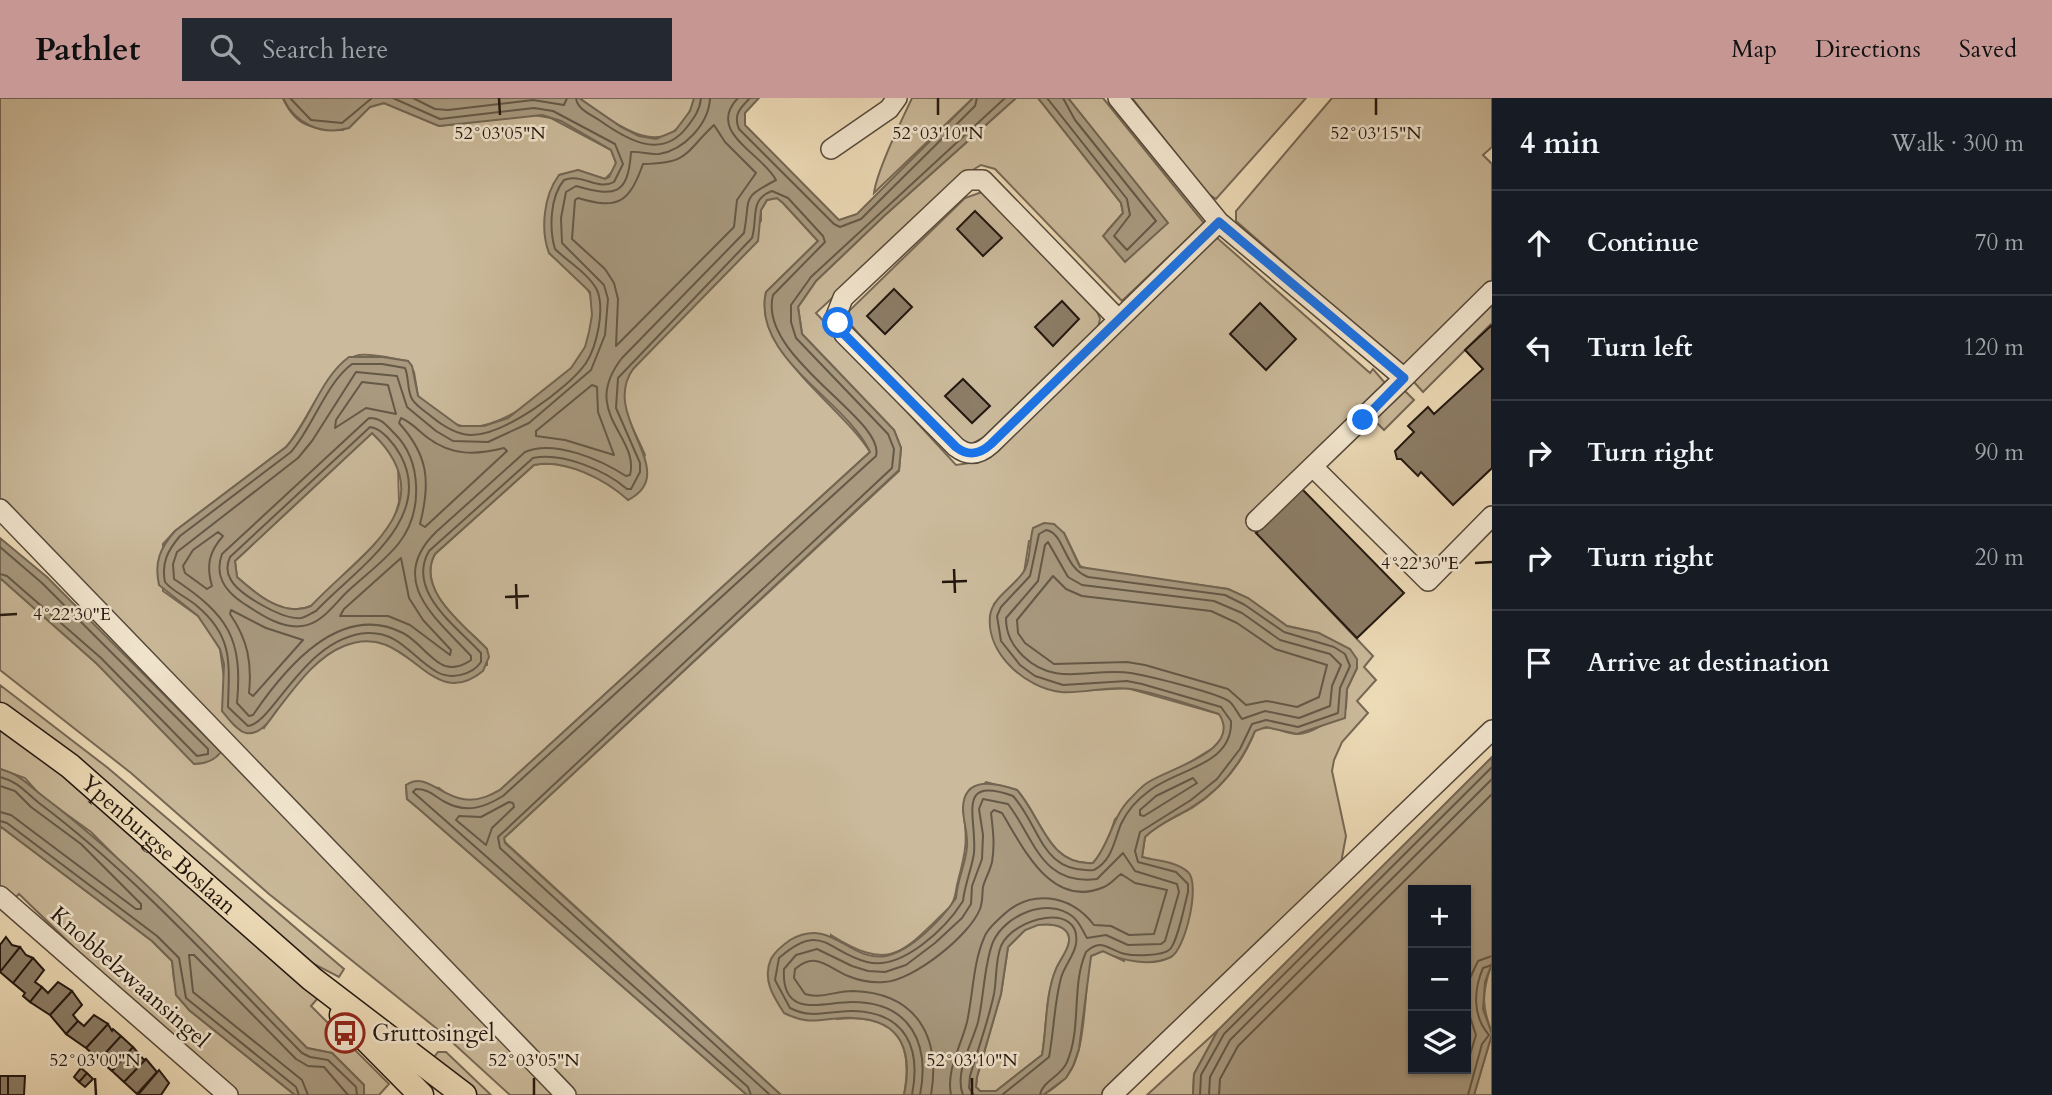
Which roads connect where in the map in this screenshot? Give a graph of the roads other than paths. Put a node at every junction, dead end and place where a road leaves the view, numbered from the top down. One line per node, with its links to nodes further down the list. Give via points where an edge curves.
1 (897, 98): 3 (street, via 889,109)
2 (1118, 98): 4 (street)
3 (831, 149)
4 (1219, 222): 6 (street); 7 (street)
5 (1492, 291): 7 (street)
6 (1118, 319): 6 (street, via 983,180 975,179 968,180 843,298 836,316 844,334 947,438 963,453 974,454 991,444)
7 (1404, 378): 8 (street)
8 (1313, 467): 10 (street, via 1428,581); 11 (street)
9 (0, 509): 19 (street)
10 (1492, 516)
11 (1256, 521)
12 (0, 715): 15 (main road, Ypenburgse Boslaan, via 70,766)
13 (1492, 730): 20 (street)
14 (0, 896): 17 (street, Knobbelzwaansingel)
15 (312, 979): 16 (main road, Ypenburgse Boslaan); 18 (main road, Ypenburgse Boslaan)
16 (457, 1093)
17 (228, 1095)
18 (421, 1095)
19 (566, 1095)
20 (1112, 1095)

